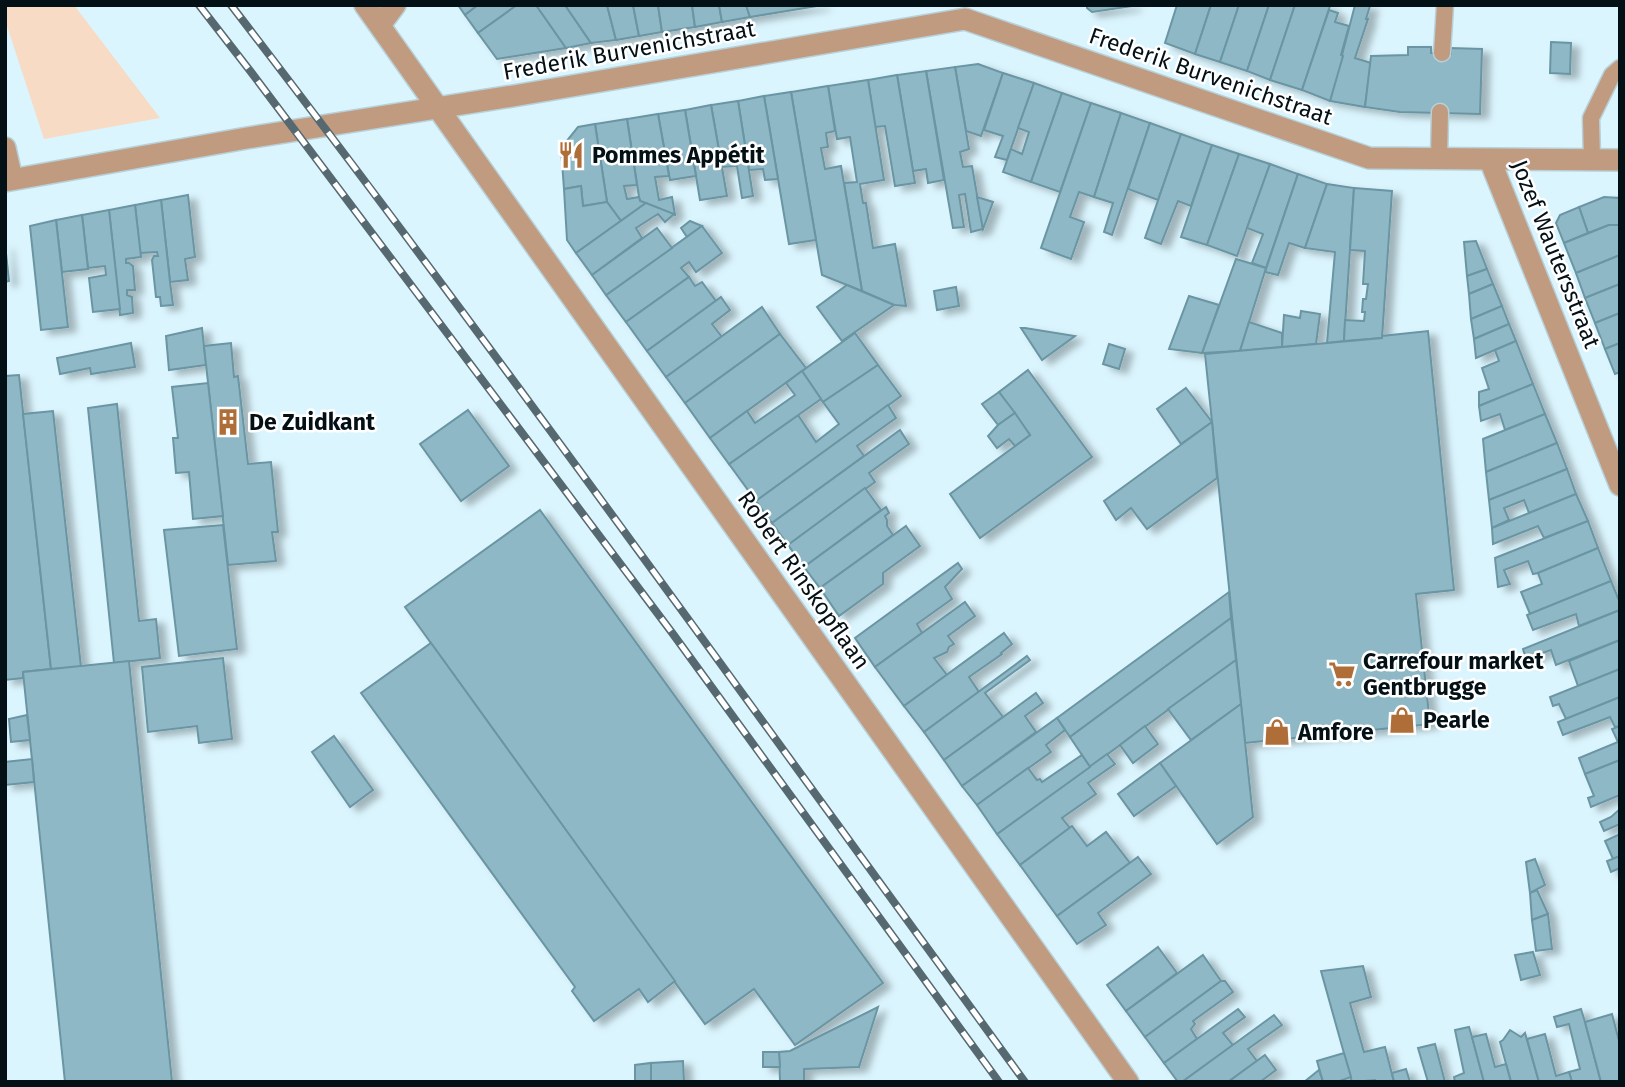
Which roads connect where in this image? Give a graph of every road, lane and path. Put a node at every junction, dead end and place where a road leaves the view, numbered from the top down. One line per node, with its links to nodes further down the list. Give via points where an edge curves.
1 (366, 5): 5 (street, Robert Rinskopflaan)
2 (395, 5): 5 (street)
3 (1445, 5): 6 (lane)
4 (967, 12): 8 (street, Frederik Burvenichstraat); 11 (street, Frederik Burvenichstraat, via 1369,158)
5 (380, 25): 8 (street, Robert Rinskopflaan)
6 (1442, 53)
7 (1620, 68): 13 (lane, via 1591,118)
8 (439, 108): 15 (street, Frederik Burvenichstraat); 17 (street, Robert Rinskopflaan)
9 (1440, 113): 11 (lane)
10 (5, 148): 15 (street)
11 (1439, 159): 12 (street, Frederik Burvenichstraat)
12 (1490, 160): 13 (street, Frederik Burvenichstraat); 16 (street, Jozef Wautersstraat)
13 (1592, 160): 14 (street, Frederik Burvenichstraat)
14 (1620, 160)
15 (9, 180)
16 (1620, 485)
17 (1128, 1082)

